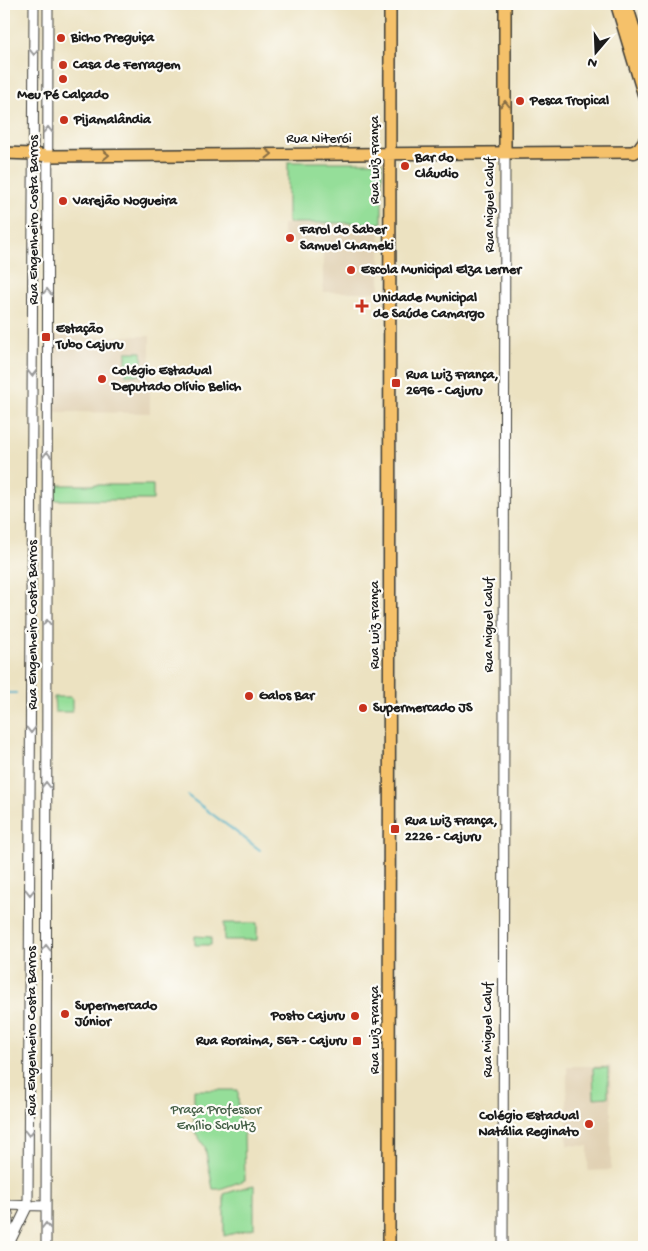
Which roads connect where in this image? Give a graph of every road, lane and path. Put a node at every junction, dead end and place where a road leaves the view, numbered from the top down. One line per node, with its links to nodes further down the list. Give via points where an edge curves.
1 (34, 4): 13 (street, Rua Engenheiro Costa Barros, one-way to 13)
2 (48, 4): 15 (street, Rua Engenheiro Costa Barros, one-way to 2)
3 (390, 4): 10 (main road, Rua Luiz França)
4 (505, 4): 11 (main road, Rua Miguel Caluf, one-way to 4)
5 (617, 4): 8 (highway)
6 (626, 4): 7 (highway)
7 (644, 63)
8 (644, 94)
9 (644, 142): 14 (highway)
10 (390, 153): 11 (main road, Rua Niterói); 15 (main road, Rua Niterói, one-way to 10); 20 (main road, Rua Luiz França)
11 (505, 153): 14 (main road, Rua Niterói); 21 (street, Rua Miguel Caluf)
12 (4, 154): 13 (main road, Rua Niterói)
13 (33, 154): 15 (main road, Rua Niterói); 16 (street, Rua Engenheiro Costa Barros, one-way to 16)
14 (639, 154)
15 (48, 156): 16 (street, Rua Engenheiro Costa Barros, one-way to 15)
16 (37, 1205): 17 (street); 18 (street, Rua Engenheiro Costa Barros); 19 (street, Rua Engenheiro Costa Barros, one-way to 16)
17 (4, 1207): 18 (street, Rua Engenheiro Costa Barros, via 8,1214)
18 (8, 1247)
19 (46, 1247)
20 (389, 1247)
21 (503, 1247)

